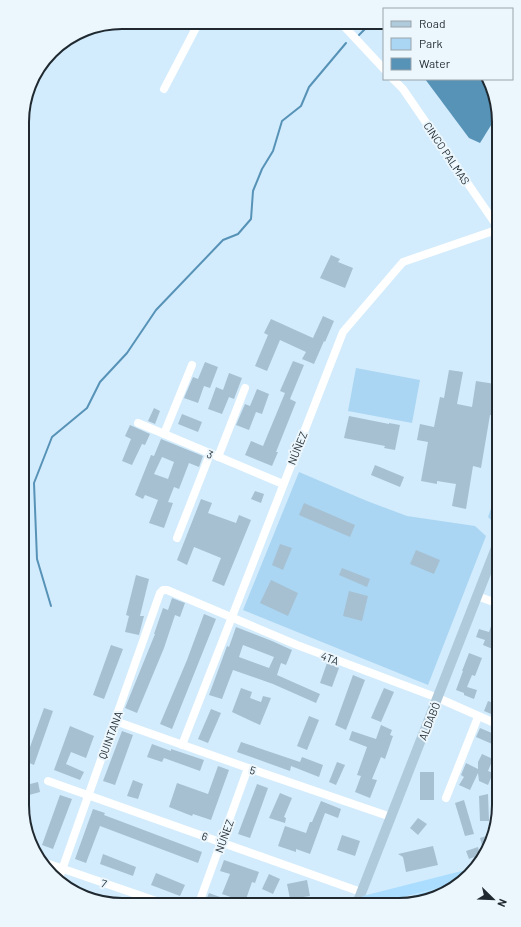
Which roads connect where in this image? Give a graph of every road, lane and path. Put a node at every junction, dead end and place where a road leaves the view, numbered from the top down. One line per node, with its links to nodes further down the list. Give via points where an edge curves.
1 (195, 29): 5 (street)
2 (347, 29): 3 (street)
3 (383, 68)
4 (395, 80): 6 (street, CINCO PALMAS)
5 (164, 89)
6 (492, 219)
7 (492, 231): 14 (street, NÚÑEZ, via 403,262 343,332)
8 (192, 365): 11 (street)
9 (245, 388): 13 (street)
10 (138, 423): 11 (street, 3)
11 (164, 434): 12 (street, 3)
12 (210, 454): 13 (street, 3); 15 (street)
13 (218, 457): 14 (street, 3)
14 (283, 484): 20 (street, NÚÑEZ)
15 (178, 538)
16 (492, 559): 18 (main road, ALDABÓ)
17 (163, 590): 20 (street, 4TA); 23 (street, QUINTANA)
18 (478, 596): 19 (street); 21 (main road, ALDABÓ)
19 (492, 601)
20 (231, 617): 21 (street, 4TA, via 297,645); 25 (street, NÚÑEZ)
21 (438, 698): 22 (street, 4TA); 30 (main road, ALDABÓ)
22 (478, 717): 24 (street, 4TA); 29 (street)
23 (115, 721): 25 (street, 5); 28 (street, QUINTANA)
24 (492, 722)
25 (182, 745): 26 (street, 5)
26 (248, 768): 30 (street, 5); 31 (street, NÚÑEZ)
27 (48, 781): 28 (street, 6)
28 (88, 796): 31 (street, 6); 33 (street, QUINTANA)
29 (446, 798)
30 (391, 817): 38 (main road, ALDABÓ)
31 (222, 842): 37 (street, NÚÑEZ); 38 (street, 6)
32 (51, 865): 33 (street, 7)
33 (62, 869): 34 (street, QUINTANA); 36 (street, 7)
34 (60, 874)
35 (458, 877): 38 (highway)
36 (147, 898)
37 (202, 898)
38 (361, 898)

